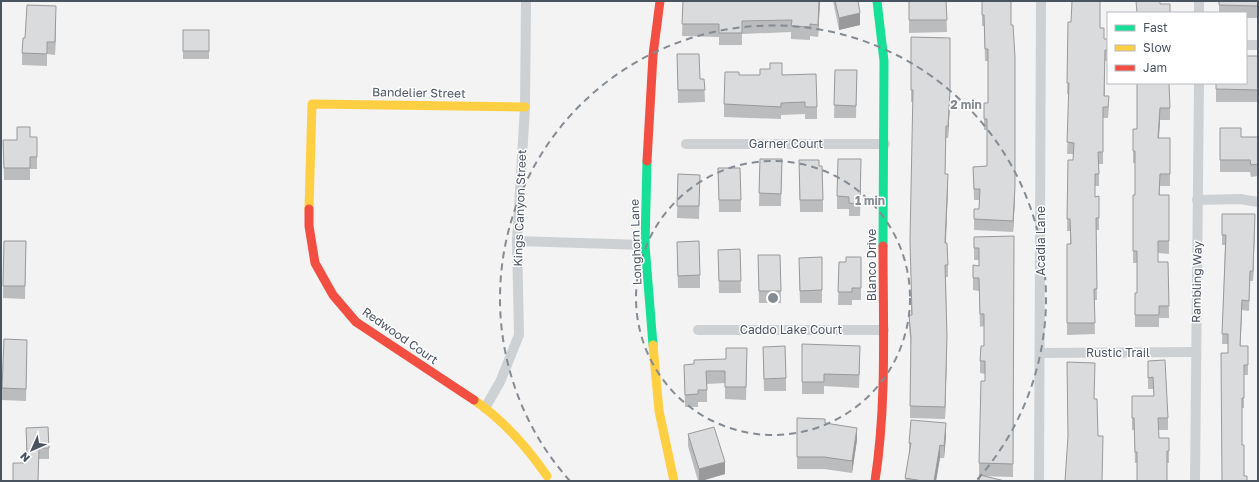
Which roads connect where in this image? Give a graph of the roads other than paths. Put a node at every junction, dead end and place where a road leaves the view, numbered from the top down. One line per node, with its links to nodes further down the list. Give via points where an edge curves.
1 (526, 1): 11 (street, Kings Canyon Street)
2 (660, 1): 17 (street, Longhorn Lane, via 647,138)
3 (877, 1): 13 (street, Blanco Drive, via 883,45)
4 (1041, 1): 21 (street, Acadia Lane)
5 (1199, 1): 6 (street)
6 (1199, 12)
7 (1247, 45): 8 (street)
8 (1258, 45)
9 (1198, 84): 14 (street, Rambling Way)
10 (312, 104): 11 (street, Bandelier Street); 22 (street, Redwood Court, via 309,226 315,262 333,295 356,322)
11 (525, 107): 16 (street, Kings Canyon Street)
12 (686, 144): 13 (street, Garner Court)
13 (885, 144): 19 (street, Blanco Drive)
14 (1197, 200): 15 (street, via 1240,199); 20 (street, Rambling Way)
15 (1258, 202)
16 (517, 241): 17 (street); 22 (street, Kings Canyon Street, via 519,335 500,382)
17 (645, 245): 24 (street, Longhorn Lane, via 659,411)
18 (698, 330): 19 (street, Caddo Lake Court)
19 (884, 330): 25 (street, Blanco Drive, via 882,428)
20 (1196, 352): 21 (street, Rustic Trail); 27 (street, Rambling Way)
21 (1040, 353): 26 (street, Acadia Lane)
22 (485, 408): 23 (street, Redwood Court, via 528,449)
23 (547, 476)
24 (674, 481)
25 (875, 481)
26 (1039, 481)
27 (1195, 481)

